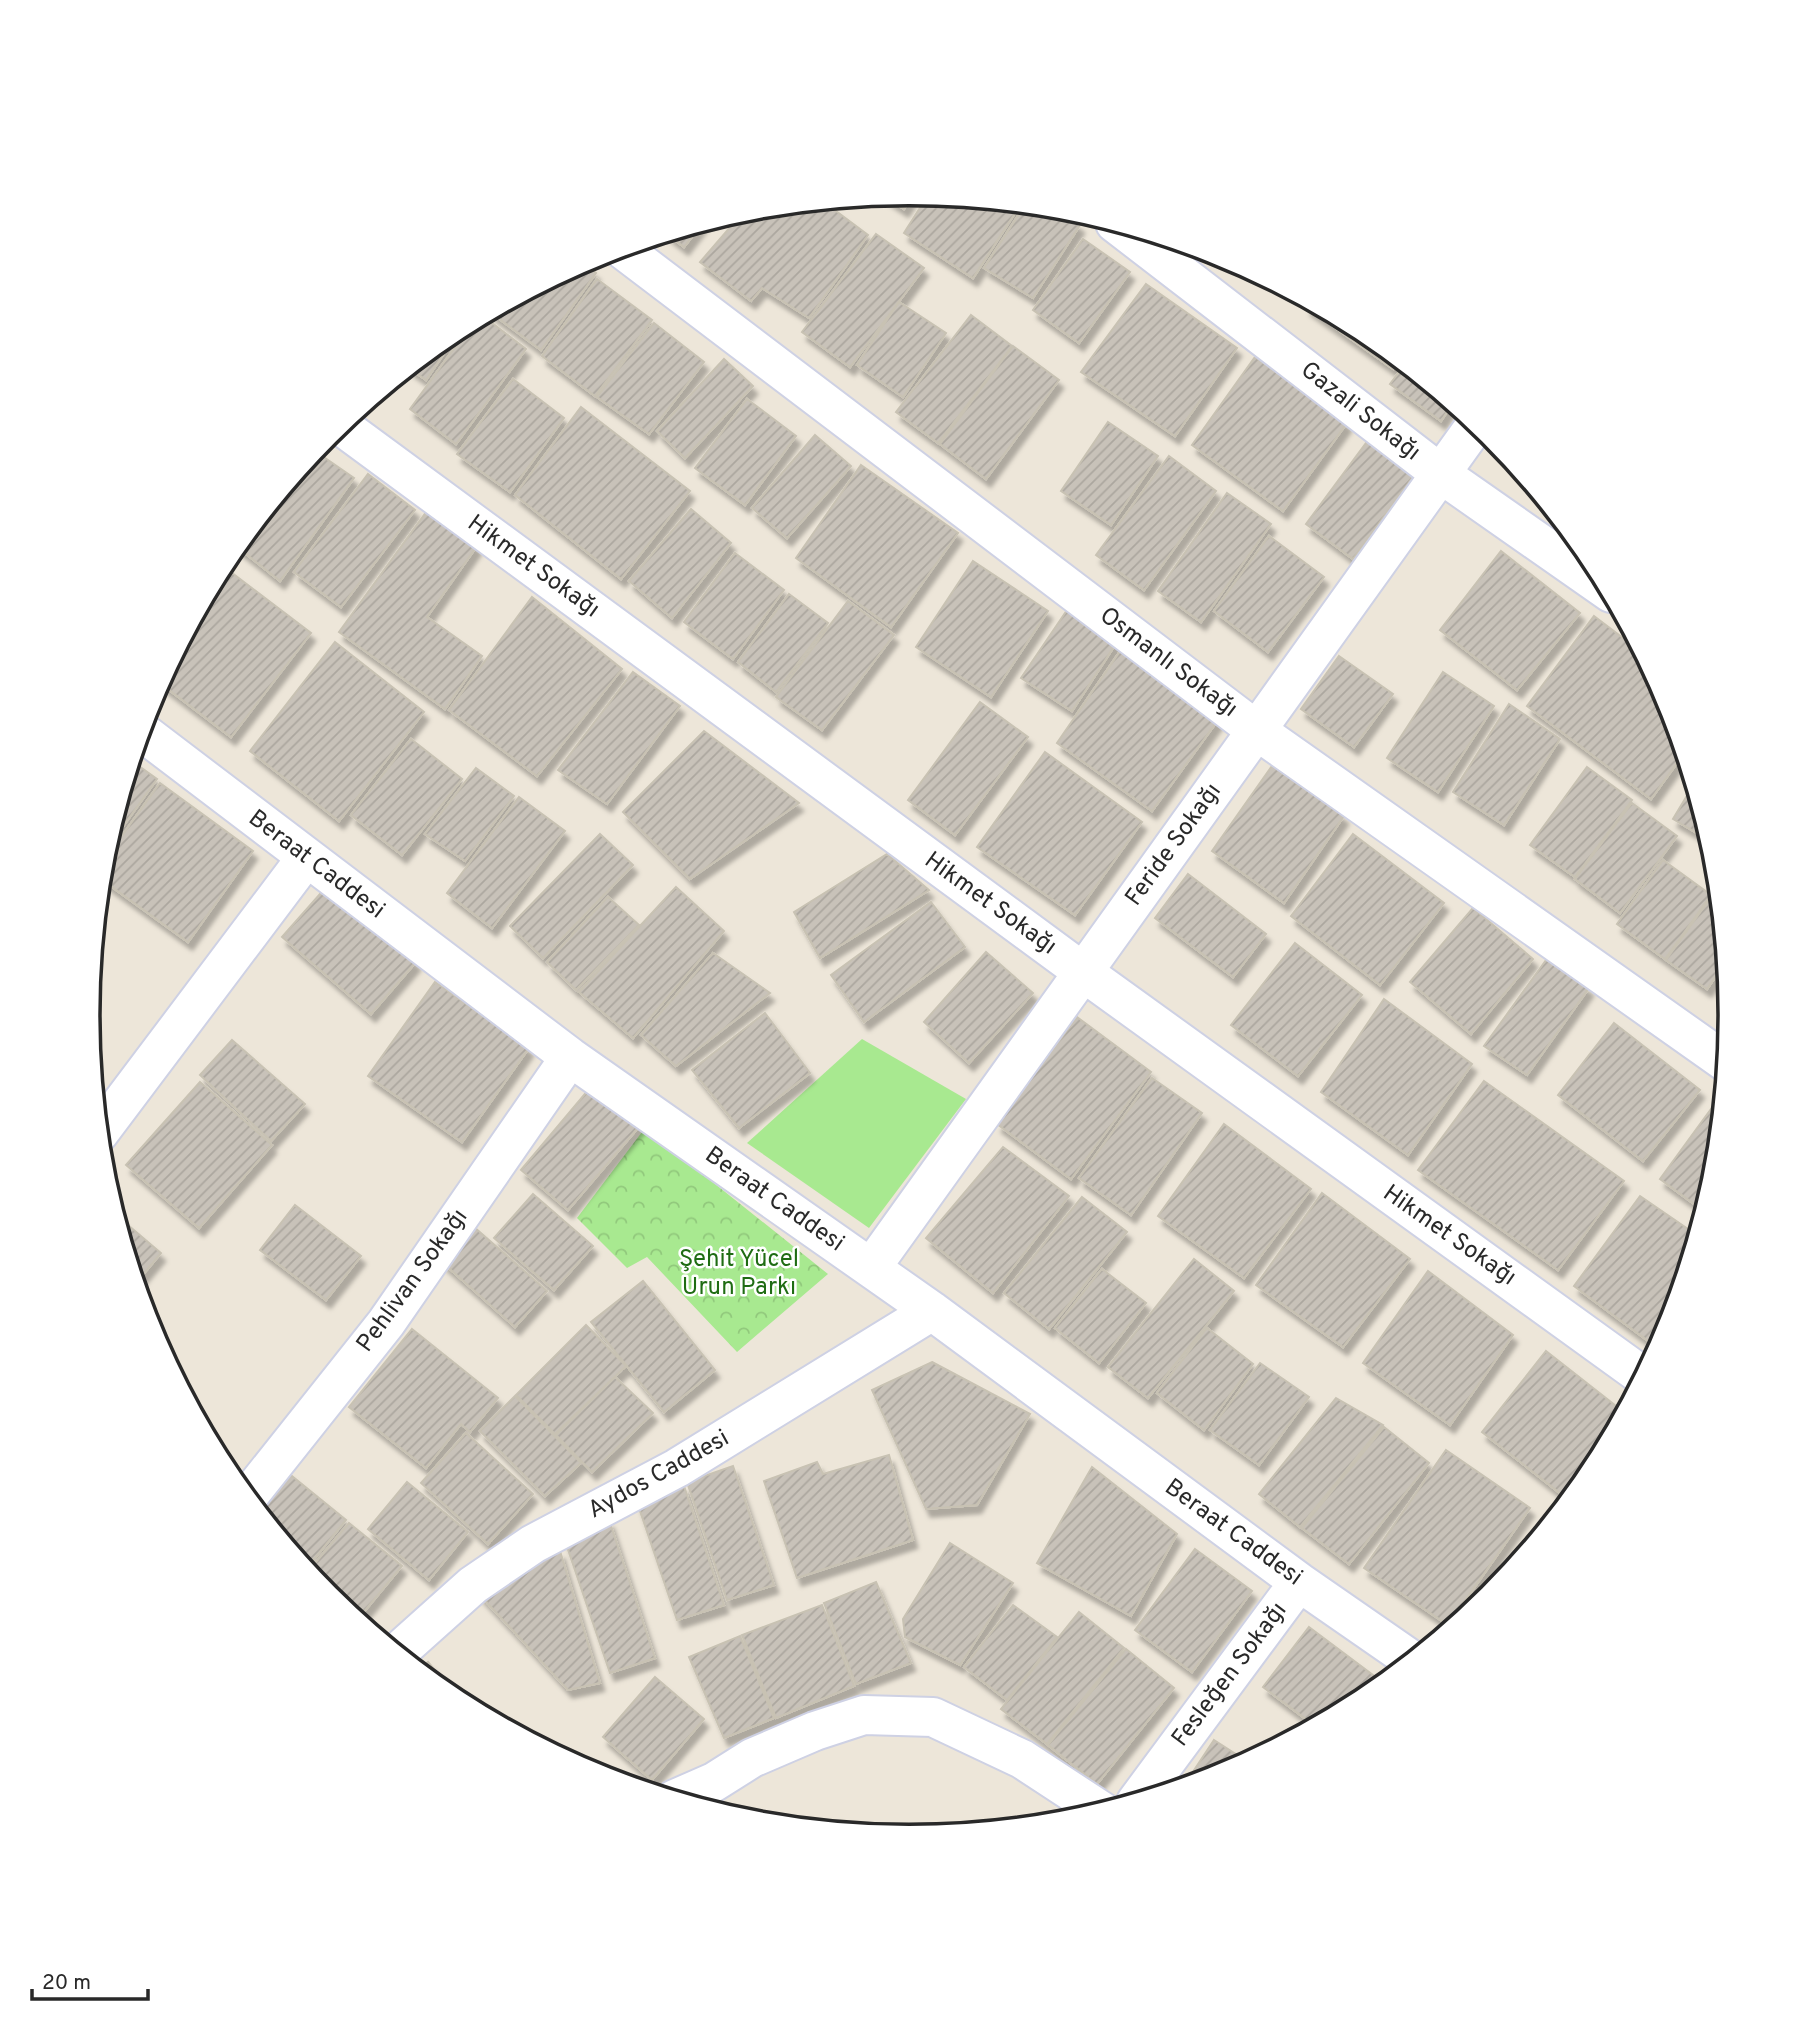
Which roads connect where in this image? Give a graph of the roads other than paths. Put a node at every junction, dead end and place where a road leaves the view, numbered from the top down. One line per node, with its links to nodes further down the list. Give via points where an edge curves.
1 (1134, 238): 5 (street, Gazali Sokağı)
2 (631, 256): 7 (street, Osmanlı Sokağı)
3 (349, 432): 10 (street, Hikmet Sokağı)
4 (1470, 432): 5 (street, Feride Sokağı)
5 (1441, 474): 6 (street, Gazali Sokağı); 7 (street, Feride Sokağı)
6 (1591, 579)
7 (1256, 730): 10 (street, Feride Sokağı); 12 (street, Osmanlı Sokağı)
8 (149, 738): 9 (street, Beraat Caddesi)
9 (306, 858): 11 (street, Beraat Caddesi); 13 (street)
10 (1083, 972): 14 (street, Feride Sokağı); 16 (street, Hikmet Sokağı)
11 (570, 1057): 14 (street, Beraat Caddesi); 17 (street, Pehlivan Sokağı, via 386,1324)
12 (1718, 1057)
13 (107, 1122)
14 (871, 1268): 15 (street, Beraat Caddesi)
15 (932, 1311): 18 (street, Beraat Caddesi); 19 (street, Aydos Caddesi, via 677,1468 533,1544 473,1585)
16 (1637, 1372)
17 (254, 1490)
18 (1299, 1581): 20 (street, Beraat Caddesi); 21 (street, Fesleğen Sokağı)
19 (404, 1647)
20 (1405, 1655)
21 (1145, 1790)
22 (686, 1794): 23 (street, via 751,1758 864,1715 933,1717 1022,1759)
23 (1091, 1804)

